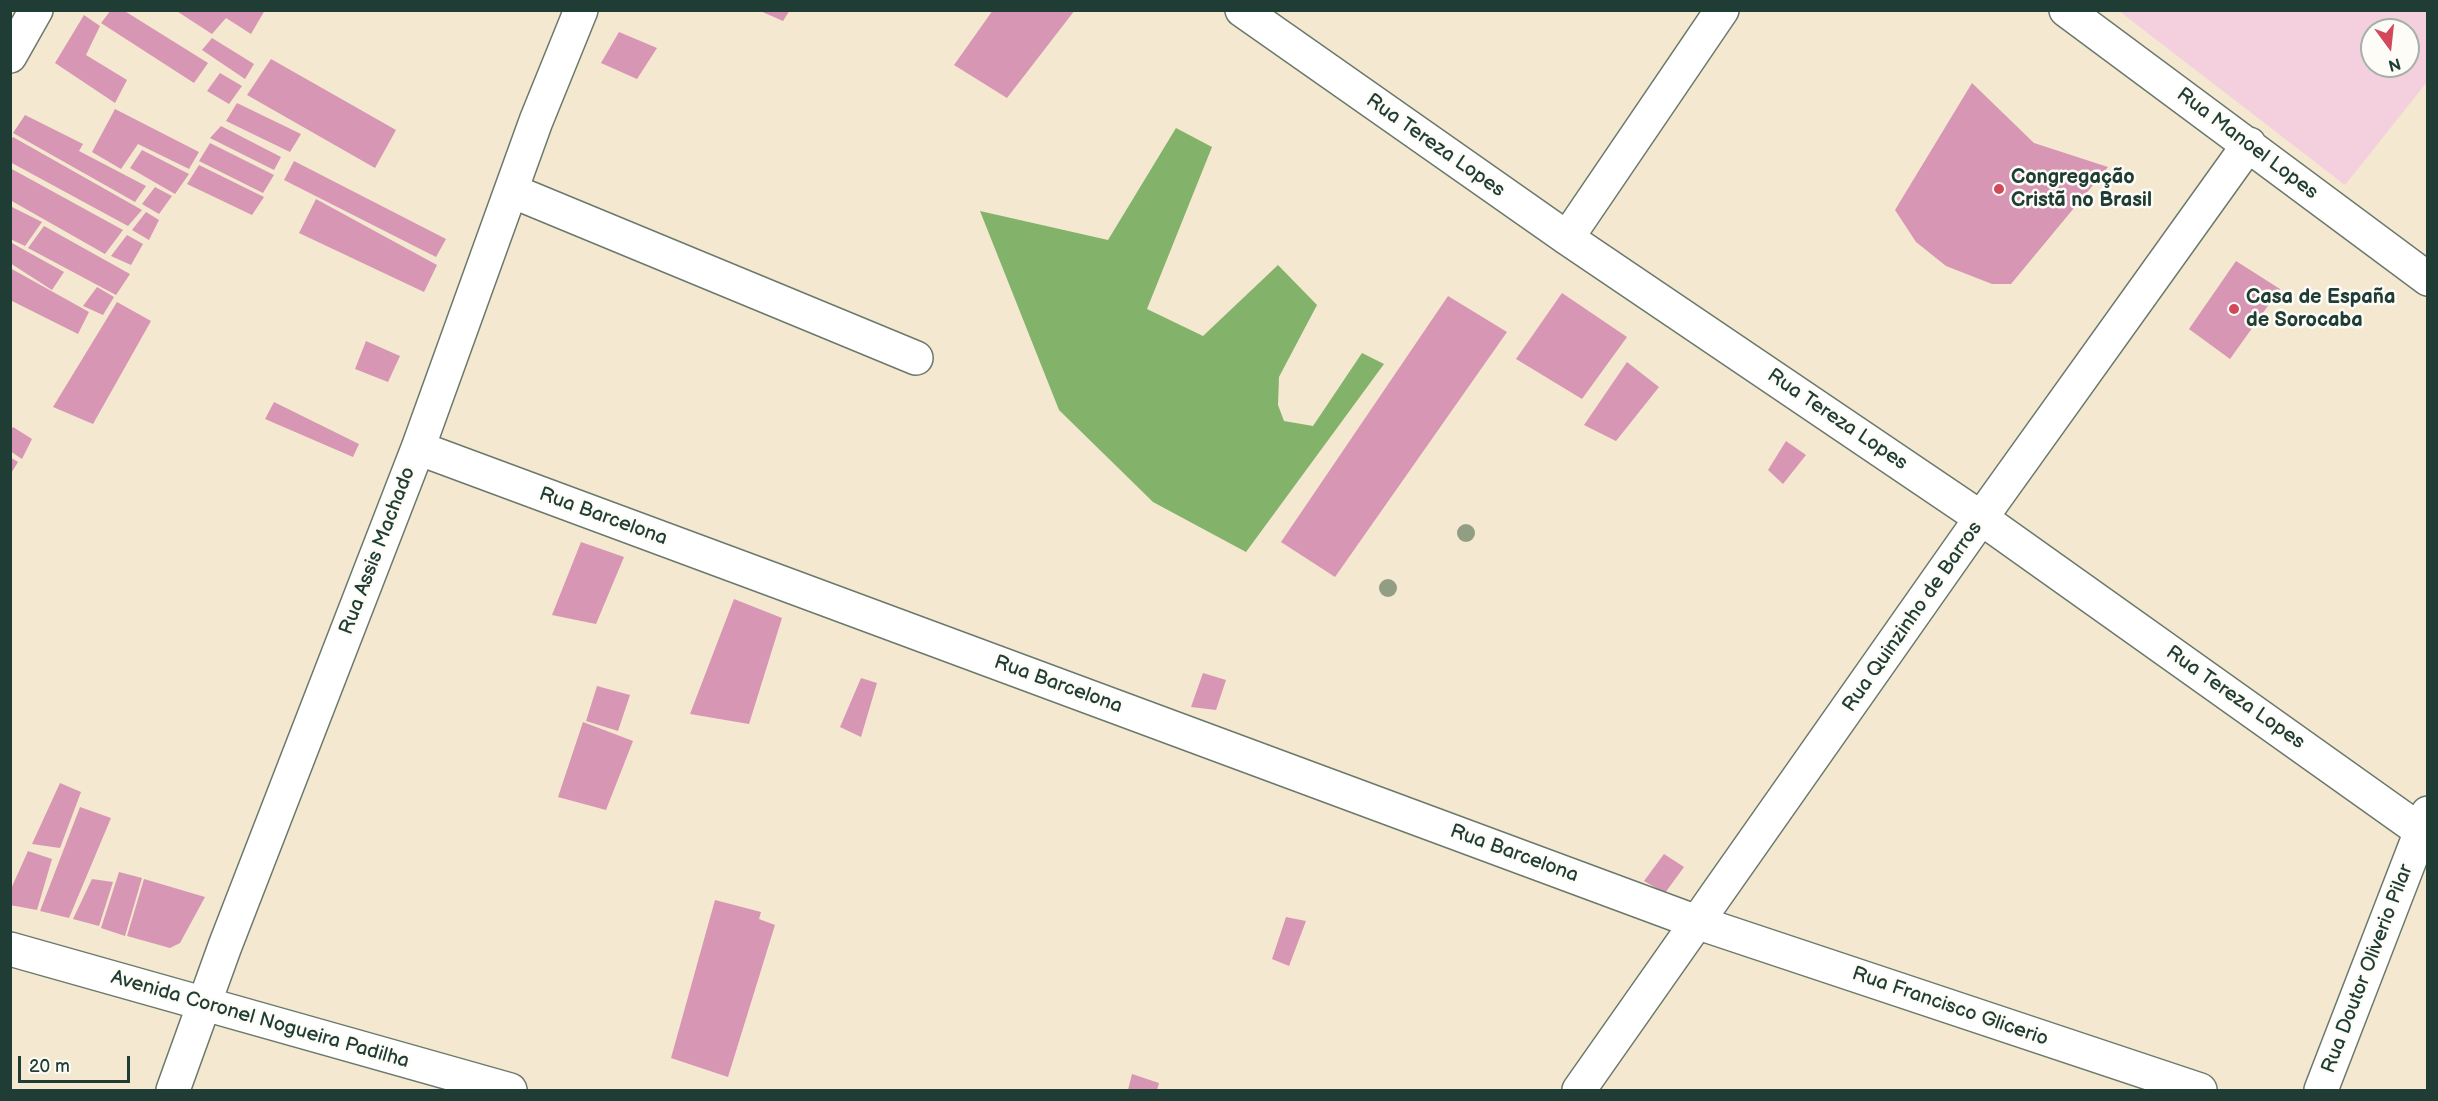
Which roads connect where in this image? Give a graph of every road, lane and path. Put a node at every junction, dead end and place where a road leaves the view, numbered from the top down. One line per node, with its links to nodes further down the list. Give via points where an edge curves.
1 (36, 10): 6 (street)
2 (581, 10): 8 (street, Rua Assis Machado)
3 (1242, 10): 9 (street, Rua Tereza Lopes)
4 (1722, 10): 9 (street)
5 (2066, 10): 7 (street, Rua Manoel Lopes)
6 (10, 56)
7 (2248, 144): 10 (street, Rua Manoel Lopes); 13 (street, Rua Quinzinho de Barros)
8 (512, 191): 11 (street); 12 (street, Rua Assis Machado)
9 (1567, 237): 13 (street, Rua Tereza Lopes)
10 (2427, 279)
11 (916, 358)
12 (418, 448): 15 (street, Rua Barcelona); 17 (street, Rua Assis Machado)
13 (1981, 518): 14 (street, Rua Tereza Lopes); 15 (street, Rua Quinzinho de Barros)
14 (2425, 827): 22 (street, Rua Doutor Oliverio Pilar)
15 (1699, 923): 20 (street, Rua Quinzinho de Barros); 21 (street, Rua Francisco Glicerio)
16 (10, 949): 17 (street, Avenida Coronel Nogueira Padilha)
17 (204, 1003): 18 (street, Rua Assis Machado); 19 (street, Avenida Coronel Nogueira Padilha)
18 (172, 1090)
19 (510, 1090)
20 (1579, 1090)
21 (2200, 1090)
22 (2321, 1090)

